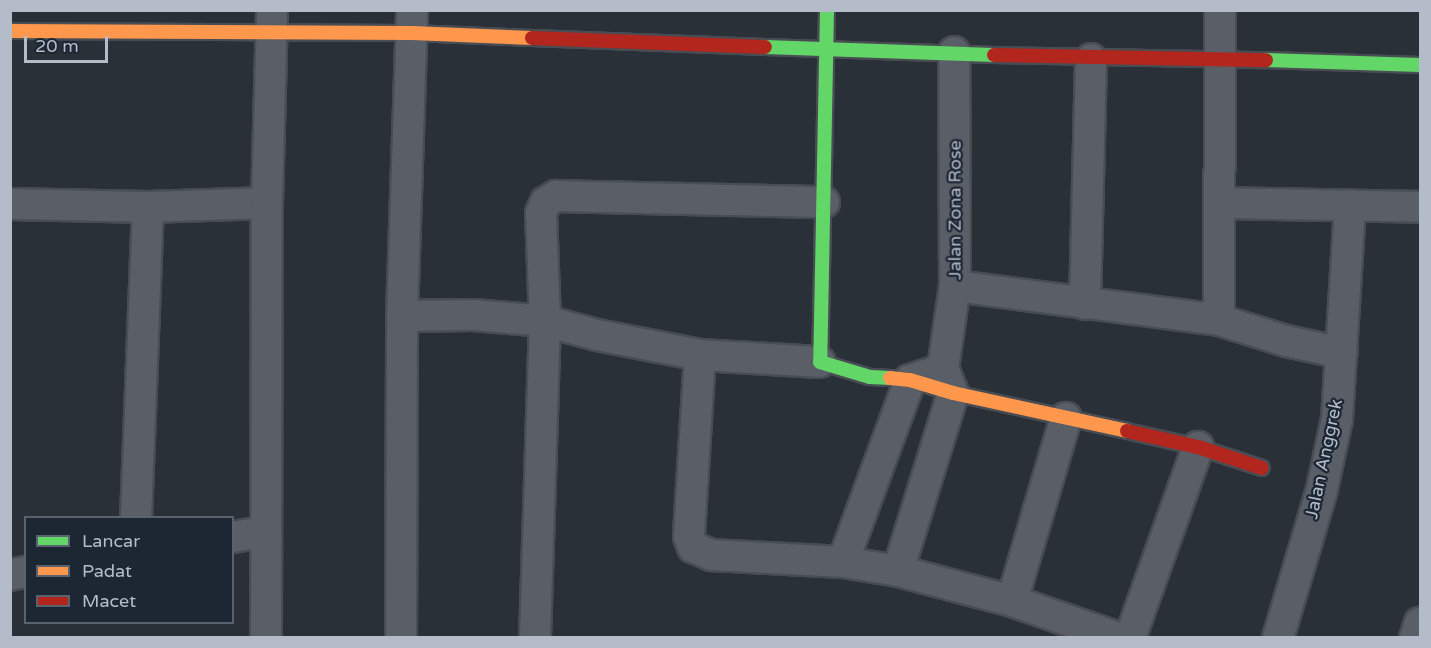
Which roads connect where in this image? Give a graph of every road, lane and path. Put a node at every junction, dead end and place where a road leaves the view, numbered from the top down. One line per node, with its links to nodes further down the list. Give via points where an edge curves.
1 (827, 10): 6 (street)
2 (1220, 10): 9 (street)
3 (272, 21): 4 (street); 5 (street); 12 (street)
4 (412, 22): 6 (street); 20 (street)
5 (10, 31)
6 (826, 47): 7 (street); 11 (street)
7 (954, 52): 8 (street); 18 (street, Jalan Zona Rose)
8 (1091, 59): 9 (street); 19 (street)
9 (1222, 59): 10 (street); 13 (street)
10 (1420, 65)
11 (824, 202): 22 (street, via 556,196 546,202 542,213); 25 (street)
12 (267, 203): 16 (street); 32 (street)
13 (1220, 203): 15 (street); 21 (street)
14 (10, 204): 16 (street)
15 (1350, 205): 17 (street); 23 (street, Jalan Anggrek)
16 (148, 207): 31 (street)
17 (1420, 207)
18 (955, 286): 19 (street); 27 (street, Jalan Zona Rose)
19 (1085, 304): 21 (street)
20 (402, 316): 22 (street, via 473,315); 39 (street)
21 (1219, 320): 23 (street, via 1286,341)
22 (545, 321): 24 (street); 40 (street)
23 (1342, 352): 43 (street, Jalan Anggrek, via 1336,419 1322,489)
24 (700, 355): 25 (street); 34 (street, via 688,536 693,548 711,555)
25 (820, 362): 26 (street, via 870,377)
26 (910, 380): 27 (street); 34 (street)
27 (948, 380): 28 (street); 35 (street, Jalan Zona Rose)
28 (1066, 418): 29 (street); 36 (street)
29 (1198, 447): 30 (street); 42 (street)
30 (1262, 468)
31 (136, 516)
32 (265, 532): 33 (street); 38 (street)
33 (234, 537)
34 (843, 562): 35 (street)
35 (898, 571): 36 (street)
36 (1012, 601): 41 (street)
37 (1420, 623): 44 (street)
38 (266, 638)
39 (400, 638)
40 (535, 638)
41 (1119, 638)
42 (1130, 638)
43 (1278, 638)
44 (1415, 638)

